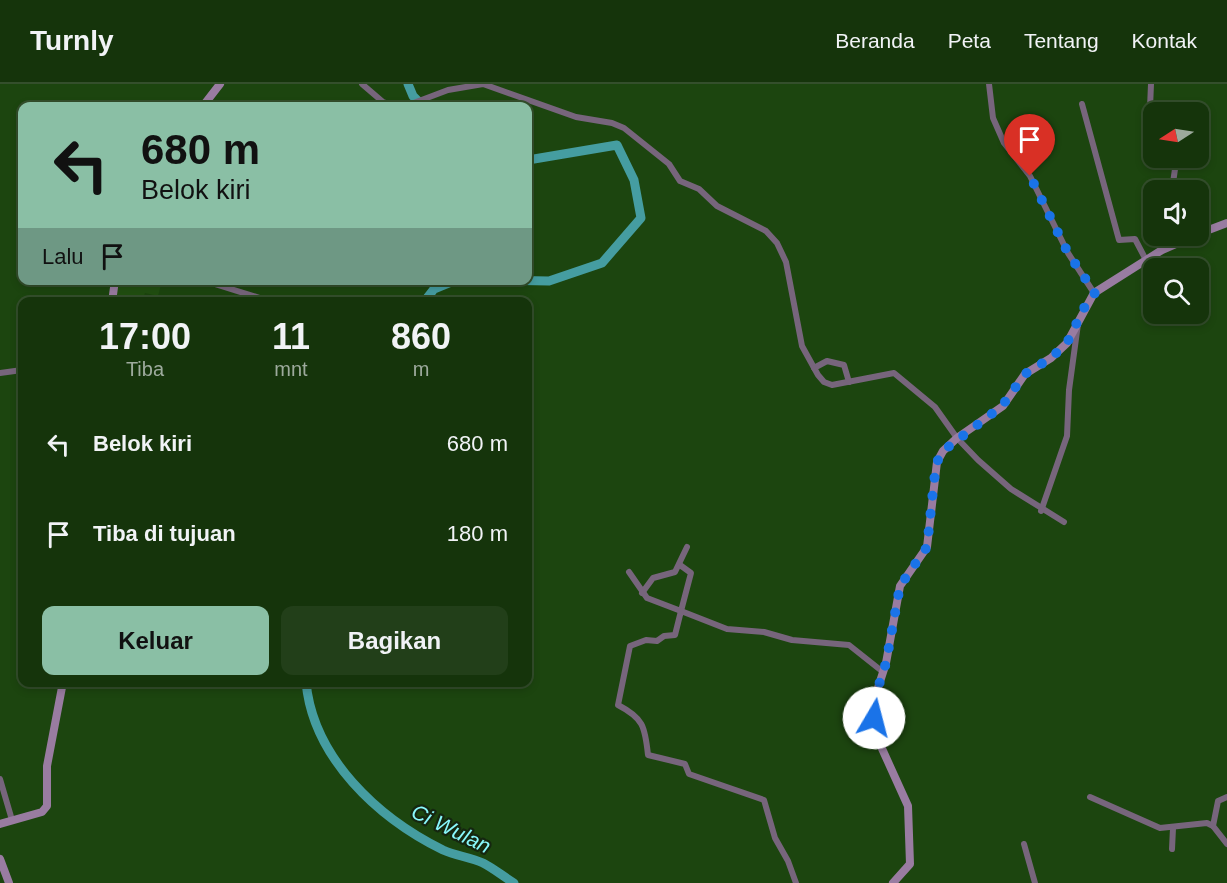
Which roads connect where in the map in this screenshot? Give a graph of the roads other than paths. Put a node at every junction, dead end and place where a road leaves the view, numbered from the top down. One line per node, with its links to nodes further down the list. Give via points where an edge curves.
1 (220, 84): 5 (street)
2 (362, 84): 6 (street)
3 (989, 84): 19 (street, via 993,118 1004,143 1030,176 1068,253)
4 (1150, 84): 8 (street)
5 (205, 102)
6 (383, 102)
7 (417, 102): 22 (street, via 448,90 483,84 576,117 624,128 669,164 680,181 699,189 717,206 766,231 777,243 786,262 802,346)
8 (1150, 102)
9 (1082, 104): 13 (street, via 1119,240 1135,239)
10 (1227, 223): 11 (street)
11 (1209, 230)
12 (1165, 246): 14 (street)
13 (1145, 258)
14 (1149, 258)
15 (1143, 262): 19 (street)
16 (219, 285): 18 (street)
17 (230, 285): 18 (street)
18 (229, 288): 20 (street)
19 (1095, 293): 21 (street)
20 (257, 297)
21 (1078, 324): 26 (street, via 1067,343 1025,374 1002,406); 27 (street, via 1067,436)
22 (814, 368): 25 (street, via 824,382); 25 (street, via 827,361 844,365)
23 (18, 371): 24 (street)
24 (0, 373)
25 (849, 382): 26 (street, via 894,373 935,407)
26 (957, 438): 27 (street, via 1011,489); 34 (street, via 937,462 927,547 900,586)
27 (1041, 511): 28 (street)
28 (1064, 522)
29 (687, 547): 30 (street)
30 (680, 565): 32 (street, via 672,574 653,578); 33 (street, via 691,573)
31 (629, 572): 32 (street)
32 (642, 593): 33 (street, via 654,603)
33 (681, 611): 34 (street, via 727,629 849,645); 48 (street, via 675,634 630,645 618,706 638,718 649,757 685,764 689,774 764,800 775,838)
34 (884, 672): 49 (street, via 875,697 876,731 905,794 910,834 910,864)
35 (62, 687): 39 (street, via 47,766 49,801 42,812)
36 (0, 779): 39 (street)
37 (1090, 797): 42 (street, via 1156,827)
38 (1227, 797): 41 (street, via 1218,801)
39 (12, 820): 40 (street)
40 (0, 824)
41 (1213, 826): 42 (street, via 1207,823); 44 (street)
42 (1173, 828): 45 (street)
43 (1024, 844): 50 (street)
44 (1227, 844)
45 (1172, 849)
46 (0, 859): 47 (street)
47 (9, 883)
48 (796, 883)
49 (893, 883)
50 (1035, 883)

